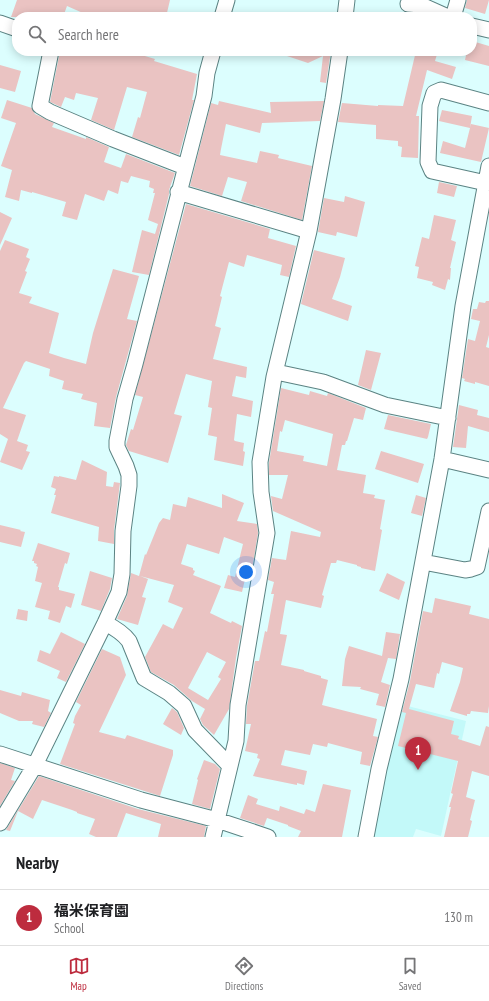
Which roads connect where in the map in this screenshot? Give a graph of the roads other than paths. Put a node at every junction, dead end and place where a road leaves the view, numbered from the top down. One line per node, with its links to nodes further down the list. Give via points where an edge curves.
1 (227, 0): 5 (street)
2 (347, 0): 6 (street)
3 (458, 0): 8 (street)
4 (408, 4): 7 (street)
5 (223, 12)
6 (346, 12)
7 (436, 12)
8 (454, 12)
9 (0, 23): 10 (street)
10 (12, 27)
11 (477, 27): 12 (street)
12 (489, 30)
13 (50, 56): 18 (street, via 40,106 113,139)
14 (212, 56): 18 (street)
15 (339, 56): 21 (street)
16 (489, 103): 19 (street, via 441,90 434,93 430,106 428,162 432,171)
17 (489, 166): 19 (street)
18 (185, 167): 20 (street)
19 (487, 186): 23 (street, via 463,306)
20 (178, 192): 21 (street); 28 (street, via 118,434 117,447 129,475 129,486 122,536 121,583)
21 (309, 231): 22 (street)
22 (276, 372): 23 (street, via 323,382 385,405); 31 (street, via 260,462 266,533 238,705 236,741)
23 (448, 418): 24 (street)
24 (442, 459): 25 (street); 27 (street)
25 (489, 470)
26 (489, 511): 27 (street, via 477,567 465,570)
27 (423, 562): 36 (street, via 401,679 379,769)
28 (105, 623): 30 (street); 31 (street, via 129,641 144,678 169,693 184,706 195,730)
29 (0, 754): 30 (street)
30 (36, 765): 32 (street, via 141,800); 33 (street)
31 (230, 766): 32 (street)
32 (217, 820): 34 (street); 35 (street)
33 (0, 823)
34 (213, 837)
35 (268, 837)
36 (366, 837)

